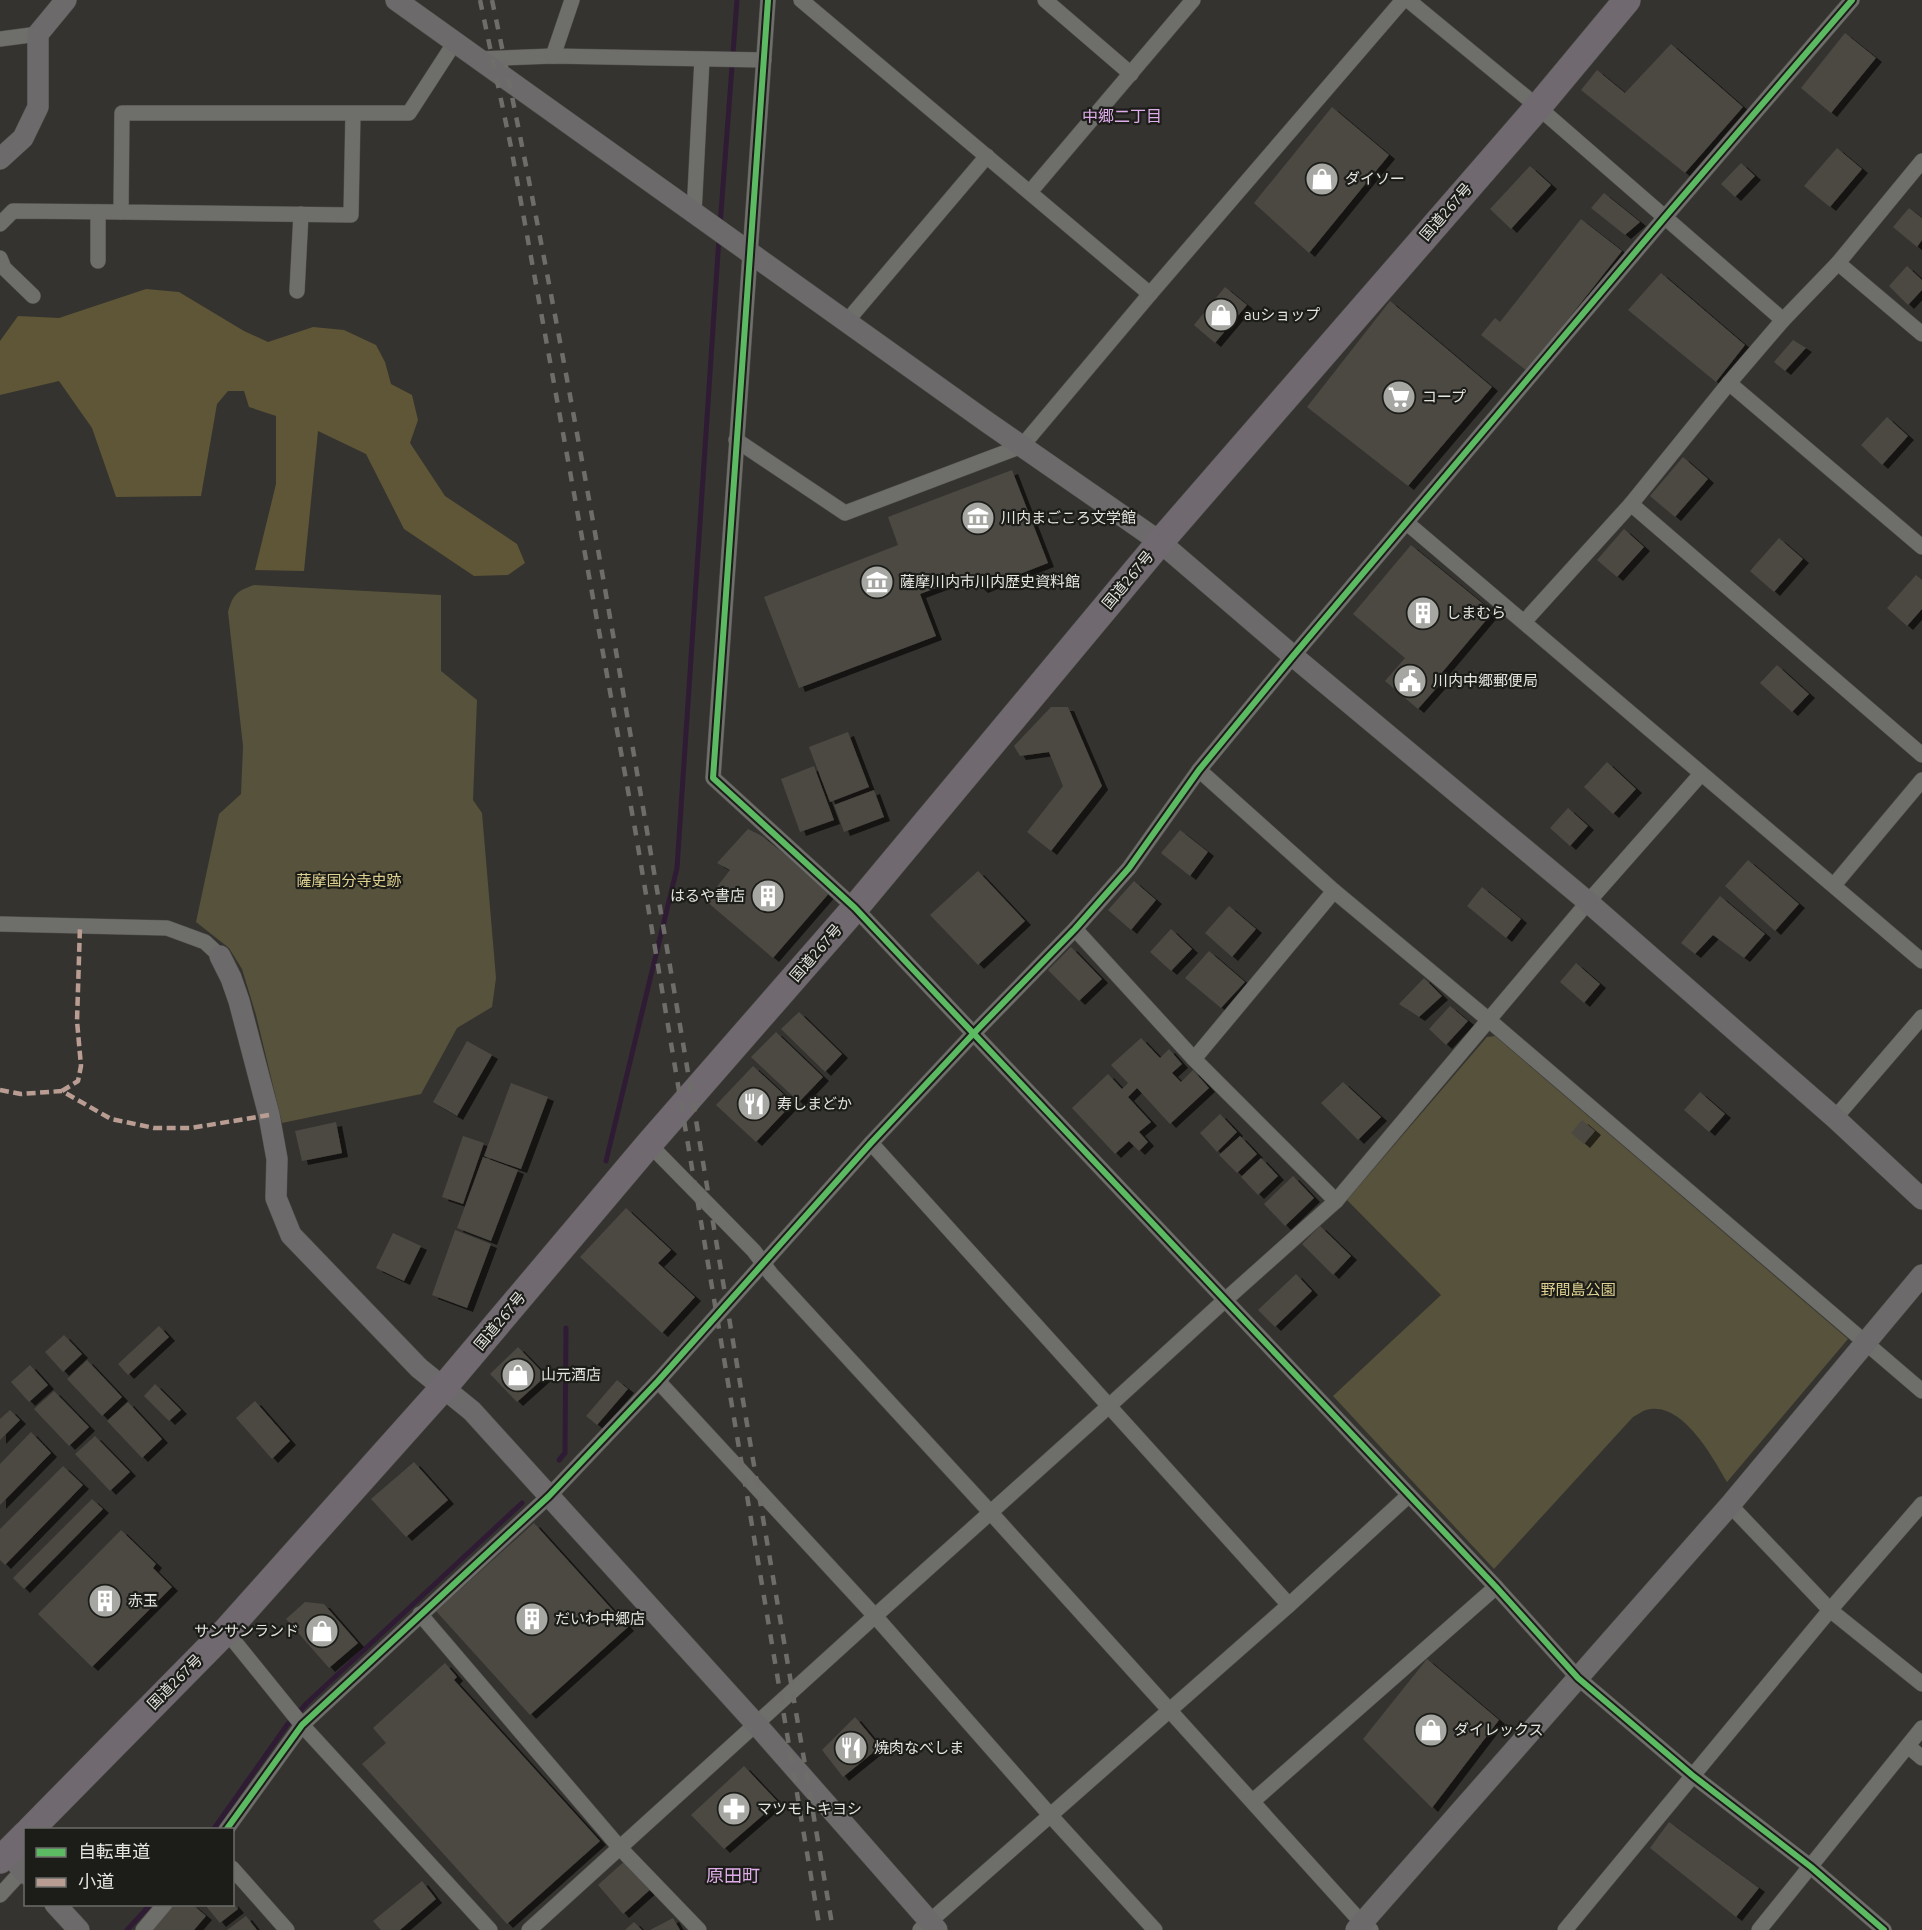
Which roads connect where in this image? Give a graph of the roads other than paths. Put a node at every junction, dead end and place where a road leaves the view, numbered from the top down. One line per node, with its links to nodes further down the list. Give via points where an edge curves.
1 (66, 0): 12 (street)
2 (396, 0): 14 (street)
3 (572, 0): 15 (street)
4 (768, 0): 18 (street)
5 (801, 0): 22 (street)
6 (1044, 0): 19 (street)
7 (1192, 0): 19 (street)
8 (1403, 0): 37 (street)
9 (1408, 0): 20 (street)
10 (1626, 0): 20 (highway, 国道267号)
11 (1852, 0): 30 (street)
12 (38, 34): 13 (street); 23 (street, via 38,107 23,138)
13 (0, 39)
14 (455, 42): 16 (street); 21 (street, via 409,113)
15 (554, 56): 16 (street); 17 (street)
16 (478, 59): 28 (street)
17 (702, 59): 18 (street); 28 (street)
18 (764, 60): 32 (street)
19 (1131, 74): 25 (street)
20 (1538, 107): 30 (street); 47 (highway, 国道267号)
21 (353, 113): 27 (street, via 122,113); 29 (street, via 351,215)
22 (987, 156): 25 (street); 40 (street)
23 (0, 159)
24 (1922, 160): 35 (street)
25 (1030, 192): 37 (street)
26 (98, 212): 27 (street); 31 (street, via 13,211); 34 (street)
27 (122, 212): 29 (street)
28 (694, 213): 32 (street)
29 (301, 214): 36 (street)
30 (1665, 217): 39 (street); 46 (street)
31 (0, 224)
32 (744, 247): 40 (street); 43 (street)
33 (0, 258): 38 (street, via 4,268)
34 (98, 261)
35 (1838, 263): 39 (street); 41 (street)
36 (297, 291)
37 (1150, 294): 44 (street)
38 (33, 296)
39 (1783, 320): 42 (street)
40 (847, 321): 44 (street)
41 (1922, 334)
42 (1729, 383): 45 (street); 48 (street)
43 (736, 440): 44 (street, via 845,513); 58 (street, via 713,778)
44 (1022, 446): 47 (street)
45 (1631, 504): 49 (street); 51 (street)
46 (1407, 523): 49 (street); 50 (street)
47 (1160, 542): 50 (street); 58 (highway, 国道267号)
48 (1922, 547)
49 (1524, 622): 53 (street)
50 (1293, 656): 52 (street); 57 (street)
51 (1922, 755)
52 (1199, 771): 56 (street); 60 (street, via 1129,868)
53 (1701, 774): 55 (street); 57 (street)
54 (1922, 780): 55 (street)
55 (1834, 885): 62 (street)
56 (1334, 891): 64 (street); 66 (street)
57 (1588, 902): 64 (street); 67 (street)
58 (855, 908): 65 (street); 69 (highway, 国道267号)
59 (0, 924): 61 (street, via 167,928 205,942)
60 (1075, 929): 65 (street); 66 (street)
61 (220, 956): 77 (street, via 239,1001 266,1105 277,1159 276,1198 291,1235 419,1368)
62 (1922, 961)
63 (1922, 1017): 67 (street)
64 (1490, 1021): 71 (street); 75 (street)
65 (973, 1034): 68 (street); 74 (street)
66 (1194, 1059): 71 (street)
67 (1835, 1118): 70 (street)
68 (871, 1143): 72 (street); 79 (street)
69 (649, 1144): 72 (street); 77 (highway, 国道267号)
70 (1922, 1199)
71 (1336, 1201): 74 (street)
72 (764, 1264): 76 (street); 84 (street)
73 (1922, 1275): 75 (street)
74 (1224, 1301): 79 (street); 81 (street)
75 (1866, 1342): 78 (street); 83 (street)
76 (658, 1381): 80 (street); 89 (street)
77 (444, 1387): 80 (street, via 472,1411); 90 (highway, 国道267号)
78 (1922, 1391)
79 (1110, 1407): 84 (street); 86 (street)
80 (549, 1496): 88 (street); 95 (street)
81 (1408, 1496): 85 (street); 86 (street)
82 (1922, 1504): 87 (street)
83 (1730, 1505): 87 (street); 91 (street)
84 (991, 1513): 89 (street); 93 (street)
85 (1496, 1587): 91 (street); 100 (street)
86 (1290, 1605): 93 (street)
87 (1830, 1610): 92 (street); 99 (street)
88 (420, 1614): 94 (street); 104 (street)
89 (875, 1616): 95 (street); 101 (street)
90 (226, 1631): 94 (street); 102 (highway, 国道267号)
91 (1578, 1678): 99 (street); 112 (street)
92 (1922, 1684)
93 (1170, 1710): 100 (street); 101 (street)
94 (297, 1719): 103 (street); 116 (street)
95 (756, 1724): 104 (street); 111 (street)
96 (1922, 1728): 97 (street)
97 (1908, 1746): 98 (street); 106 (street)
98 (1922, 1758)
99 (1692, 1775): 106 (street); 120 (street)
100 (1253, 1802): 112 (street)
101 (1050, 1815): 111 (street); 119 (street)
102 (32, 1828)
103 (227, 1828)
104 (620, 1848): 117 (street); 118 (street)
105 (16, 1858): 108 (street)
106 (1811, 1867): 121 (street); 122 (street)
107 (234, 1871): 115 (street)
108 (0, 1894)
109 (56, 1906): 113 (street)
110 (164, 1906): 114 (street)
111 (929, 1927)
112 (1363, 1928)
113 (79, 1930)
114 (143, 1930)
115 (287, 1930)
116 (490, 1930)
117 (529, 1930)
118 (699, 1930)
119 (1155, 1930)
120 (1565, 1930)
121 (1759, 1930)
122 (1884, 1930)

